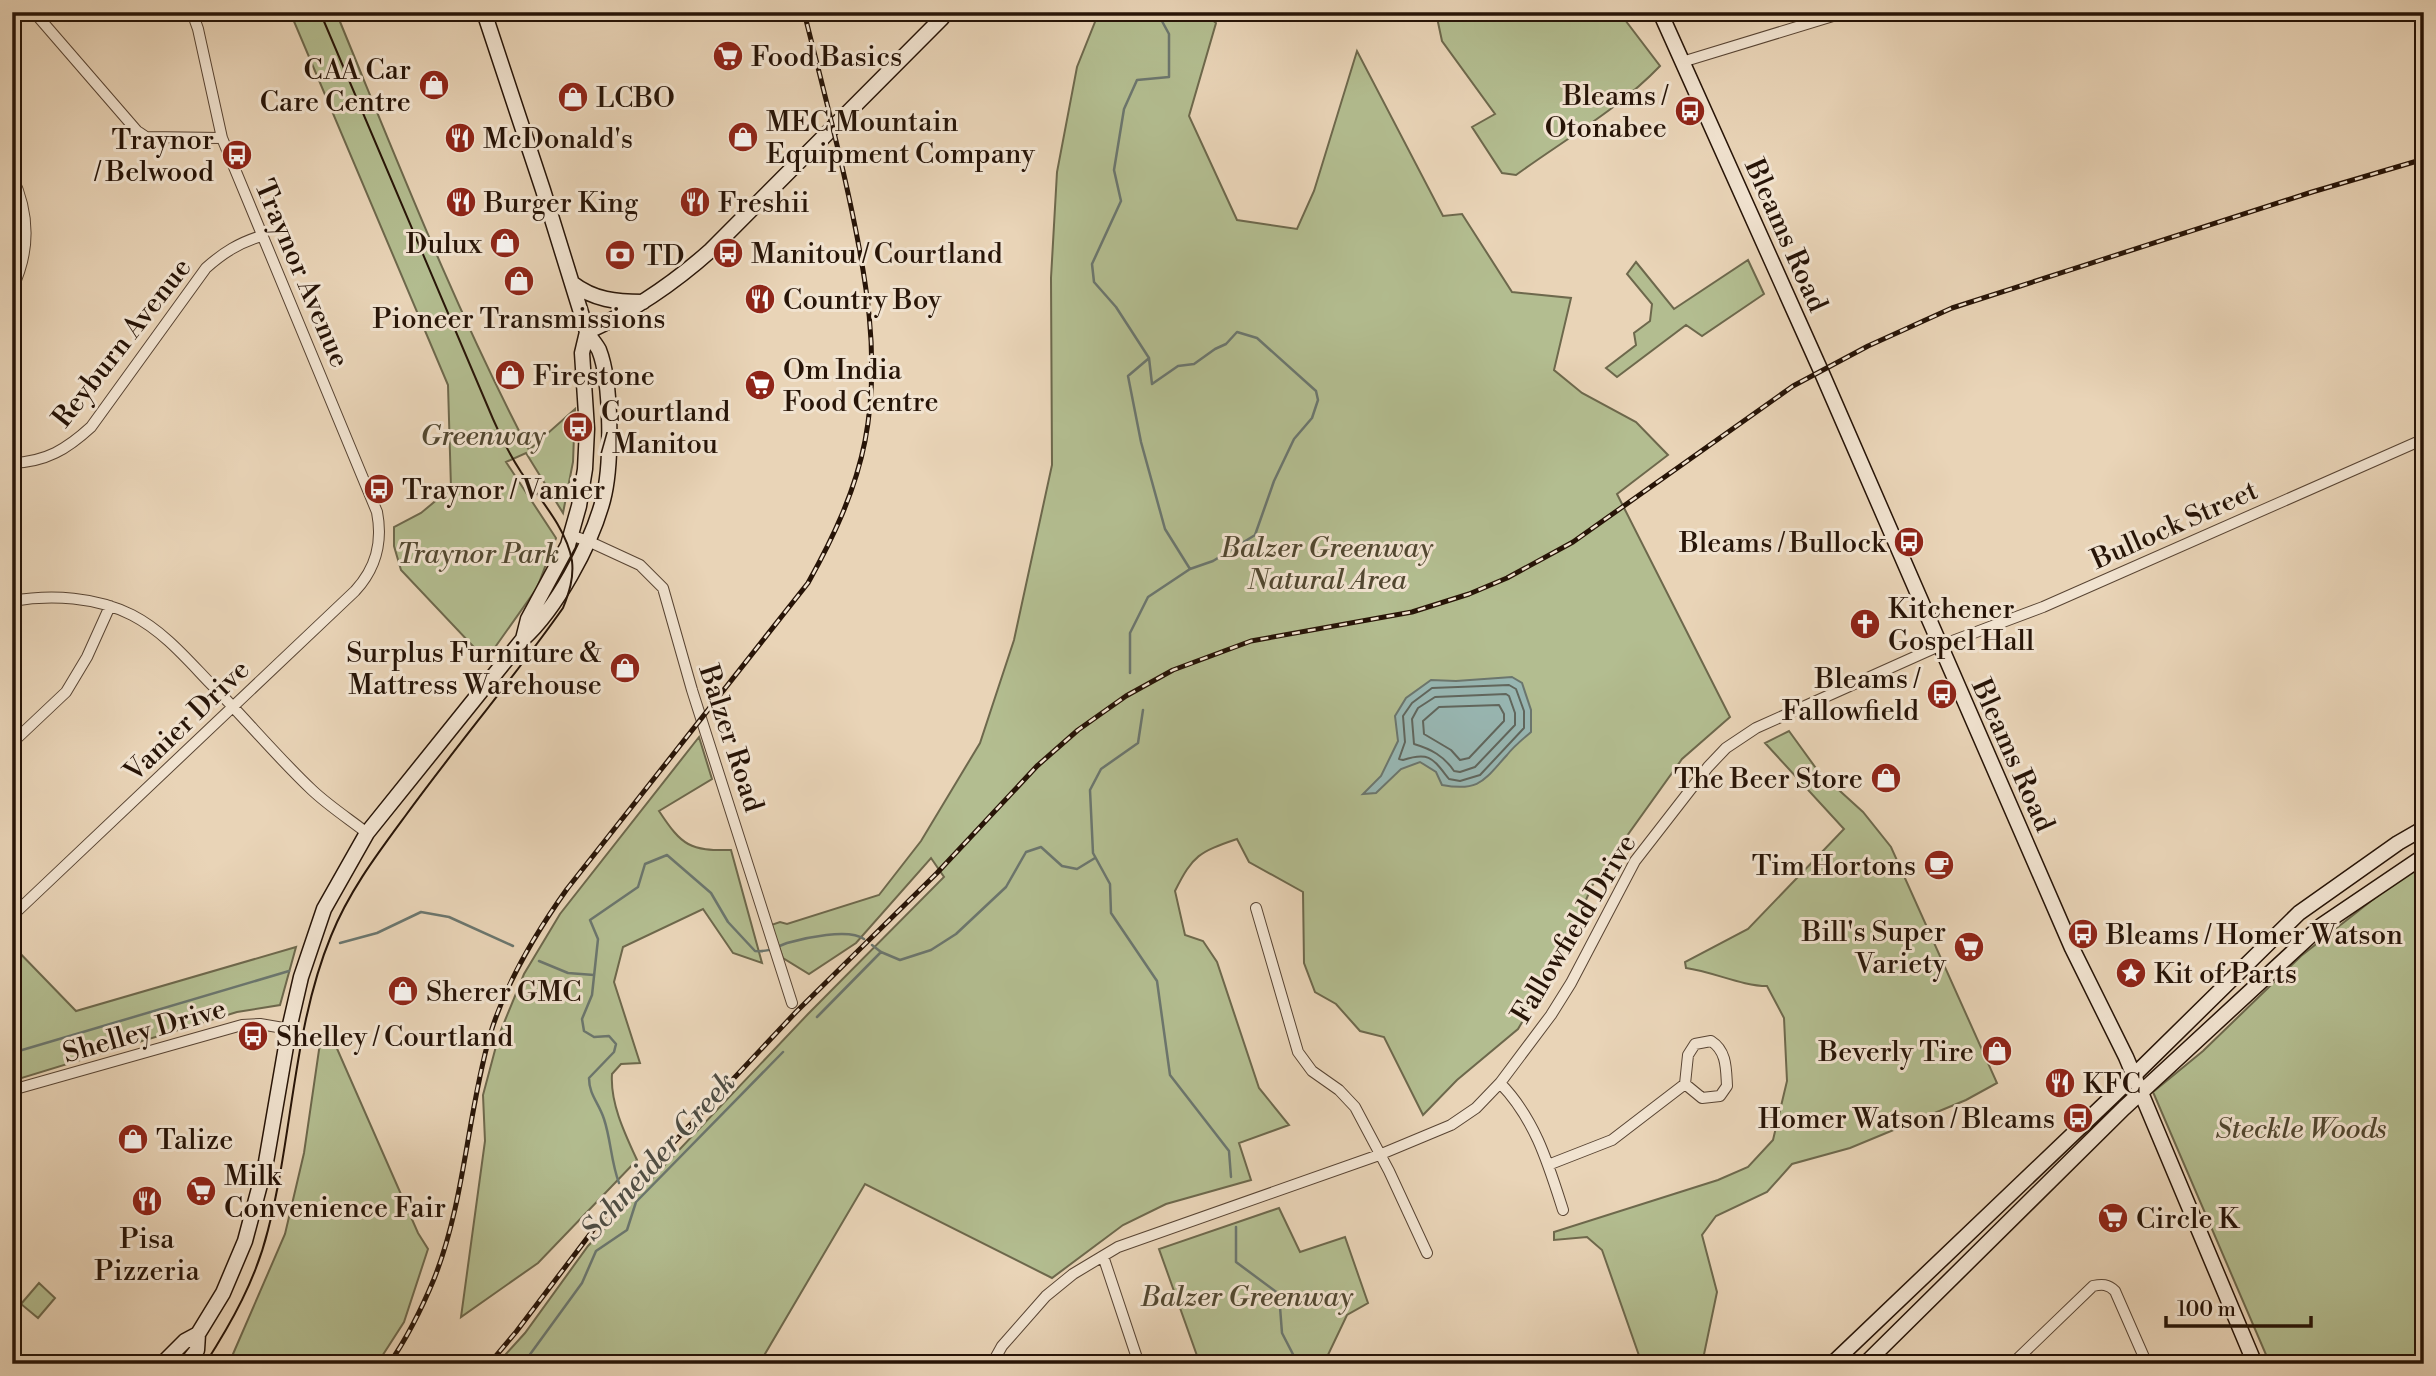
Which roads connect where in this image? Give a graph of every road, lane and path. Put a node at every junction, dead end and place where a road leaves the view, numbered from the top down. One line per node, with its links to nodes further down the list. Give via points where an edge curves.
1 (33, 12): 8 (street, via 146,138)
2 (192, 12): 8 (street, Traynor Avenue)
3 (484, 12): 11 (main road)
4 (1660, 12): 7 (main road, Bleams Road)
5 (1846, 12): 7 (street)
6 (947, 14): 13 (main road, via 711,250)
7 (1682, 62): 23 (main road, Bleams Road)
8 (222, 138): 10 (street, Traynor Avenue)
9 (12, 176): 12 (street, via 22,196 26,237 21,270)
10 (261, 236): 16 (street, Reyburn Avenue, via 231,248 206,268 91,427 69,447 48,457); 19 (street, Traynor Avenue, via 377,512)
11 (572, 283): 13 (main road, via 607,300); 14 (main road)
12 (12, 289)
13 (644, 302): 14 (main road)
14 (587, 332): 17 (main road, via 582,353 585,469); 18 (main road, via 599,351 610,420 603,500)
15 (2424, 439): 23 (street, Bullock Street, via 2043,607)
16 (12, 463)
17 (570, 536): 18 (street, Balzer Road); 22 (main road, via 528,619)
18 (588, 541): 22 (main road, via 565,584); 31 (street, Balzer Road, via 640,565 663,588)
19 (379, 548): 24 (street, Vanier Drive, via 363,581)
20 (12, 601): 21 (street, via 65,598)
21 (110, 606): 24 (street, via 163,635); 25 (street, via 66,692)
22 (523, 639): 27 (main road)
23 (1940, 646): 33 (main road, Bleams Road); 34 (street, Fallowfield Drive, via 1756,728 1726,748 1635,861 1571,983)
24 (234, 707): 27 (street, via 312,790); 30 (street, Vanier Drive)
25 (12, 743)
26 (2424, 828): 33 (main road, via 2299,913)
27 (367, 833): 32 (main road, via 324,909 300,977)
28 (2424, 856): 37 (main road, via 2322,925)
29 (1256, 908): 38 (street, via 1298,1052 1312,1071 1349,1100)
30 (12, 916)
31 (792, 1003)
32 (289, 1029): 36 (street, Shelley Drive, via 242,1024); 43 (main road, via 254,1215 223,1293)
33 (2133, 1076): 37 (main road, Bleams Road); 48 (main road)
34 (1500, 1083): 38 (street, Fallowfield Drive, via 1451,1125); 39 (street, via 1528,1117)
35 (1685, 1084): 35 (street, via 1688,1055 1695,1044 1711,1041 1718,1045 1727,1086 1720,1096 1702,1097); 39 (street, via 1612,1140)
36 (12, 1090)
37 (2140, 1094): 49 (main road); 52 (main road, Bleams Road)
38 (1378, 1155): 41 (street); 42 (street, Fallowfield Drive, via 1165,1228)
39 (1548, 1165): 40 (street)
40 (1563, 1210)
41 (1427, 1253)
42 (1102, 1256): 46 (street, Fallowfield Drive, via 1046,1296); 47 (street)
43 (198, 1334): 44 (main road); 45 (main road, via 197,1350)
44 (162, 1364)
45 (187, 1364)
46 (992, 1364)
47 (1139, 1364)
48 (1832, 1364)
49 (1865, 1364)
50 (2012, 1364): 51 (street, via 2100,1284 2115,1291)
51 (2147, 1364)
52 (2255, 1364)

